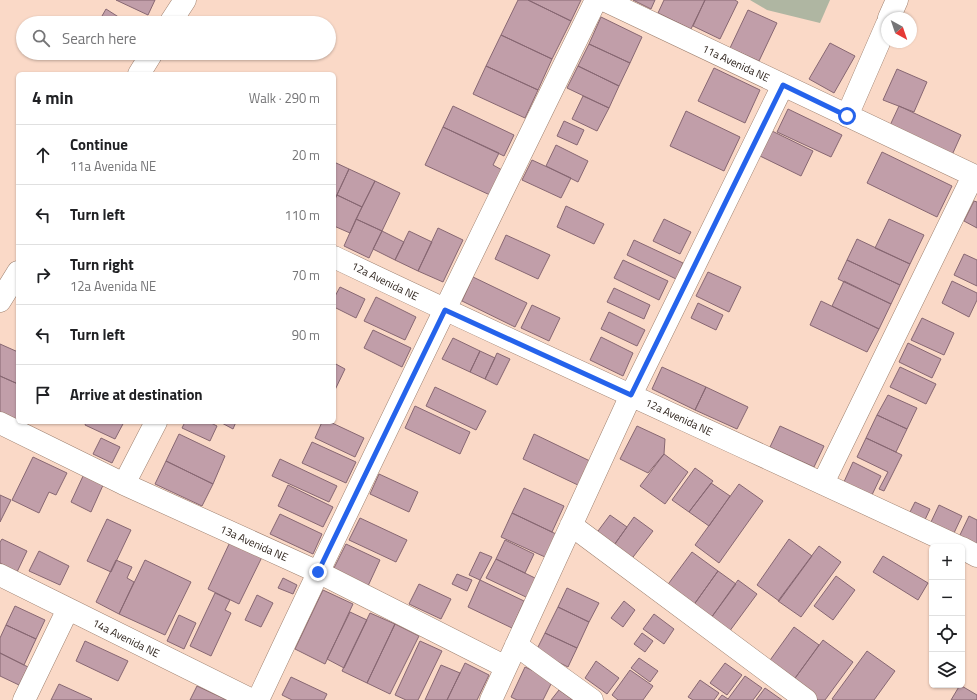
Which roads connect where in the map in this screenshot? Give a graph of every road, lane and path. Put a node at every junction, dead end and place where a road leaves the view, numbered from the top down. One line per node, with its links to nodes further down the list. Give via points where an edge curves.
1 (185, 0): 6 (street)
2 (596, 0): 16 (street)
3 (604, 0): 10 (street, 11a Avenida NE)
4 (897, 0): 5 (street)
5 (892, 12)
6 (175, 16)
7 (881, 38): 11 (street)
8 (148, 60): 9 (street)
9 (140, 72)
10 (783, 85): 11 (street, 11a Avenida NE); 17 (street)
11 (847, 116): 12 (street, 11a Avenida NE)
12 (975, 176): 20 (street)
13 (336, 258): 16 (street, 12a Avenida NE)
14 (16, 275): 15 (street)
15 (0, 302)
16 (445, 310): 17 (street, 12a Avenida NE); 26 (street)
17 (631, 395): 20 (street, 12a Avenida NE); 22 (street)
18 (0, 423): 21 (street, 13a Avenida NE)
19 (155, 424): 21 (street)
20 (823, 483): 23 (street, 12a Avenida NE)
21 (124, 484): 26 (street, 13a Avenida NE)
22 (571, 525): 29 (street); 36 (street)
23 (953, 544)
24 (965, 550): 25 (street)
25 (977, 556)
26 (318, 572): 30 (street, 13a Avenida NE); 33 (street)
27 (0, 575): 28 (street, 14a Avenida NE)
28 (68, 609): 31 (street); 32 (street, 14a Avenida NE)
29 (516, 645): 30 (street); 35 (street)
30 (506, 667): 34 (street)
31 (24, 700)
32 (252, 700)
33 (258, 700)
34 (490, 700)
35 (592, 700)
36 (806, 700)

